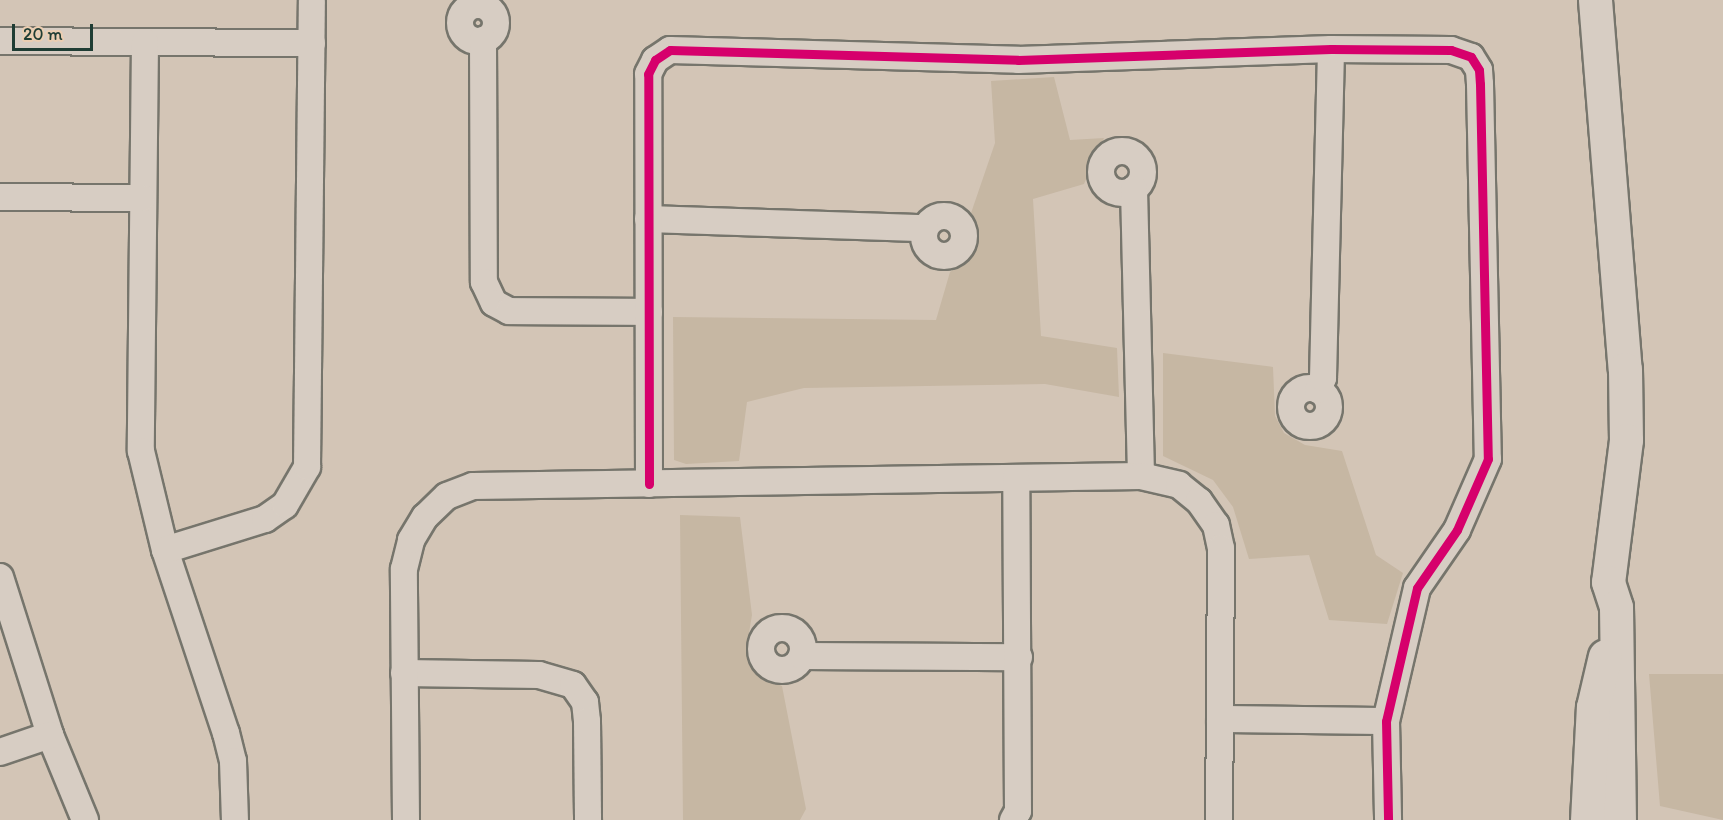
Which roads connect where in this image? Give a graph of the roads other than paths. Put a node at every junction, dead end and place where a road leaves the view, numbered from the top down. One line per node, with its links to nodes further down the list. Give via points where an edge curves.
1 (1595, 0): 20 (street, via 1625,369 1626,440 1608,582)
2 (312, 1): 6 (street)
3 (483, 40): 13 (street, via 484,282 494,303 509,311)
4 (0, 41): 5 (street)
5 (145, 42): 6 (street); 10 (street)
6 (312, 43): 18 (street, via 307,467 285,505 265,519)
7 (1330, 49): 11 (street, via 1018,60 670,50 655,60 648,74); 14 (street, via 1323,378); 25 (street, via 1451,50 1471,57 1479,70 1488,459 1457,530 1417,588)
8 (1134, 189): 15 (street)
9 (0, 197): 10 (street)
10 (142, 198): 18 (street, via 141,451)
11 (648, 219): 12 (street); 13 (street)
12 (925, 228)
13 (649, 312): 17 (street)
14 (1318, 390)
15 (1141, 476): 16 (street); 24 (street, via 1179,485 1199,501 1216,525 1221,548)
16 (1016, 478): 17 (street); 22 (street)
17 (650, 484): 23 (street, via 473,486 447,496 425,518 408,550 404,569)
18 (165, 550): 29 (street, via 226,733 233,761)
19 (0, 578): 26 (street)
20 (1616, 607): 35 (street, via 1593,707); 36 (street)
21 (802, 656): 22 (street)
22 (1019, 657): 32 (street, via 1018,811)
23 (404, 673): 30 (street); 31 (street, via 539,675 573,685 585,702)
24 (1220, 719): 25 (street); 33 (street)
25 (1386, 721): 34 (street)
26 (50, 735): 27 (street); 28 (street)
27 (0, 752)
28 (85, 820)
29 (235, 820)
30 (406, 820)
31 (588, 820)
32 (1012, 820)
33 (1219, 820)
34 (1388, 820)
35 (1587, 820)
36 (1619, 820)

